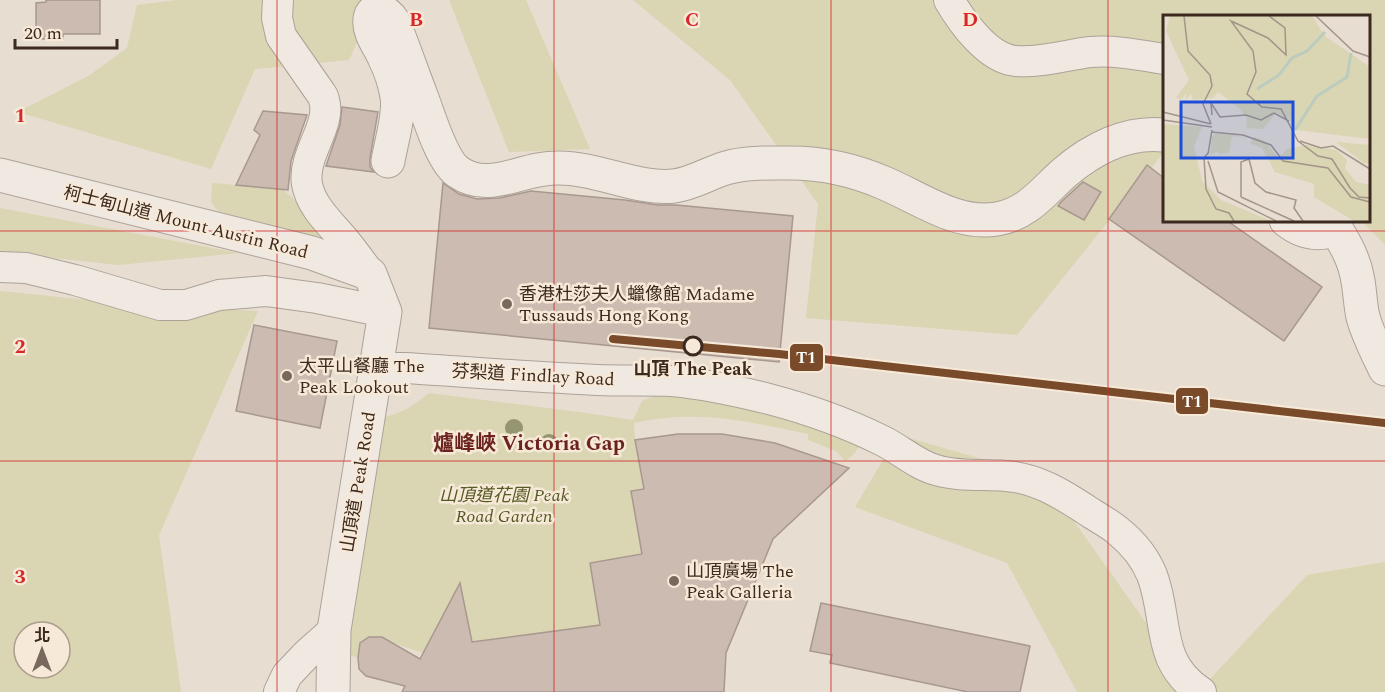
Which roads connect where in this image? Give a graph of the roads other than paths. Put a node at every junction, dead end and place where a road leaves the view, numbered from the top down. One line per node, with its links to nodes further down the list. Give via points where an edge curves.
1 (278, 0): 10 (street, via 281,36 325,100 325,116 307,166 309,194)
2 (949, 0): 3 (street, via 977,37 1012,60 1101,52)
3 (1163, 59)
4 (1163, 135): 5 (street, via 1136,136 1106,145 1064,173 1025,208 1004,218 986,220 957,216 851,171 809,164 738,165 671,186 568,168 479,181 459,173 449,162 393,21 390,15 376,10 370,16 370,28 389,68 398,101)
5 (388, 161)
6 (0, 175): 10 (street, 柯士甸山道 Mount Austin Road, via 312,253)
7 (1289, 222): 8 (street, via 1306,232 1317,233 1327,232)
8 (1333, 225): 13 (street, via 1352,259 1365,325)
9 (0, 267): 11 (street, via 26,268 160,305 186,305 219,295 266,291)
10 (370, 274): 11 (street, 山頂道 Peak Road)
11 (385, 312): 12 (street, 山頂道 Peak Road)
12 (377, 368): 14 (street, 山頂道 Peak Road); 17 (street, 芬梨道 Findlay Road, via 673,381 732,390 845,424 934,470 1036,482 1100,518 1134,546 1152,576 1172,659 1179,673)
13 (1385, 369)
14 (334, 630): 15 (street, via 287,675); 16 (street, 山頂道 Peak Road)
15 (279, 692)
16 (333, 692)
17 (1201, 692)

